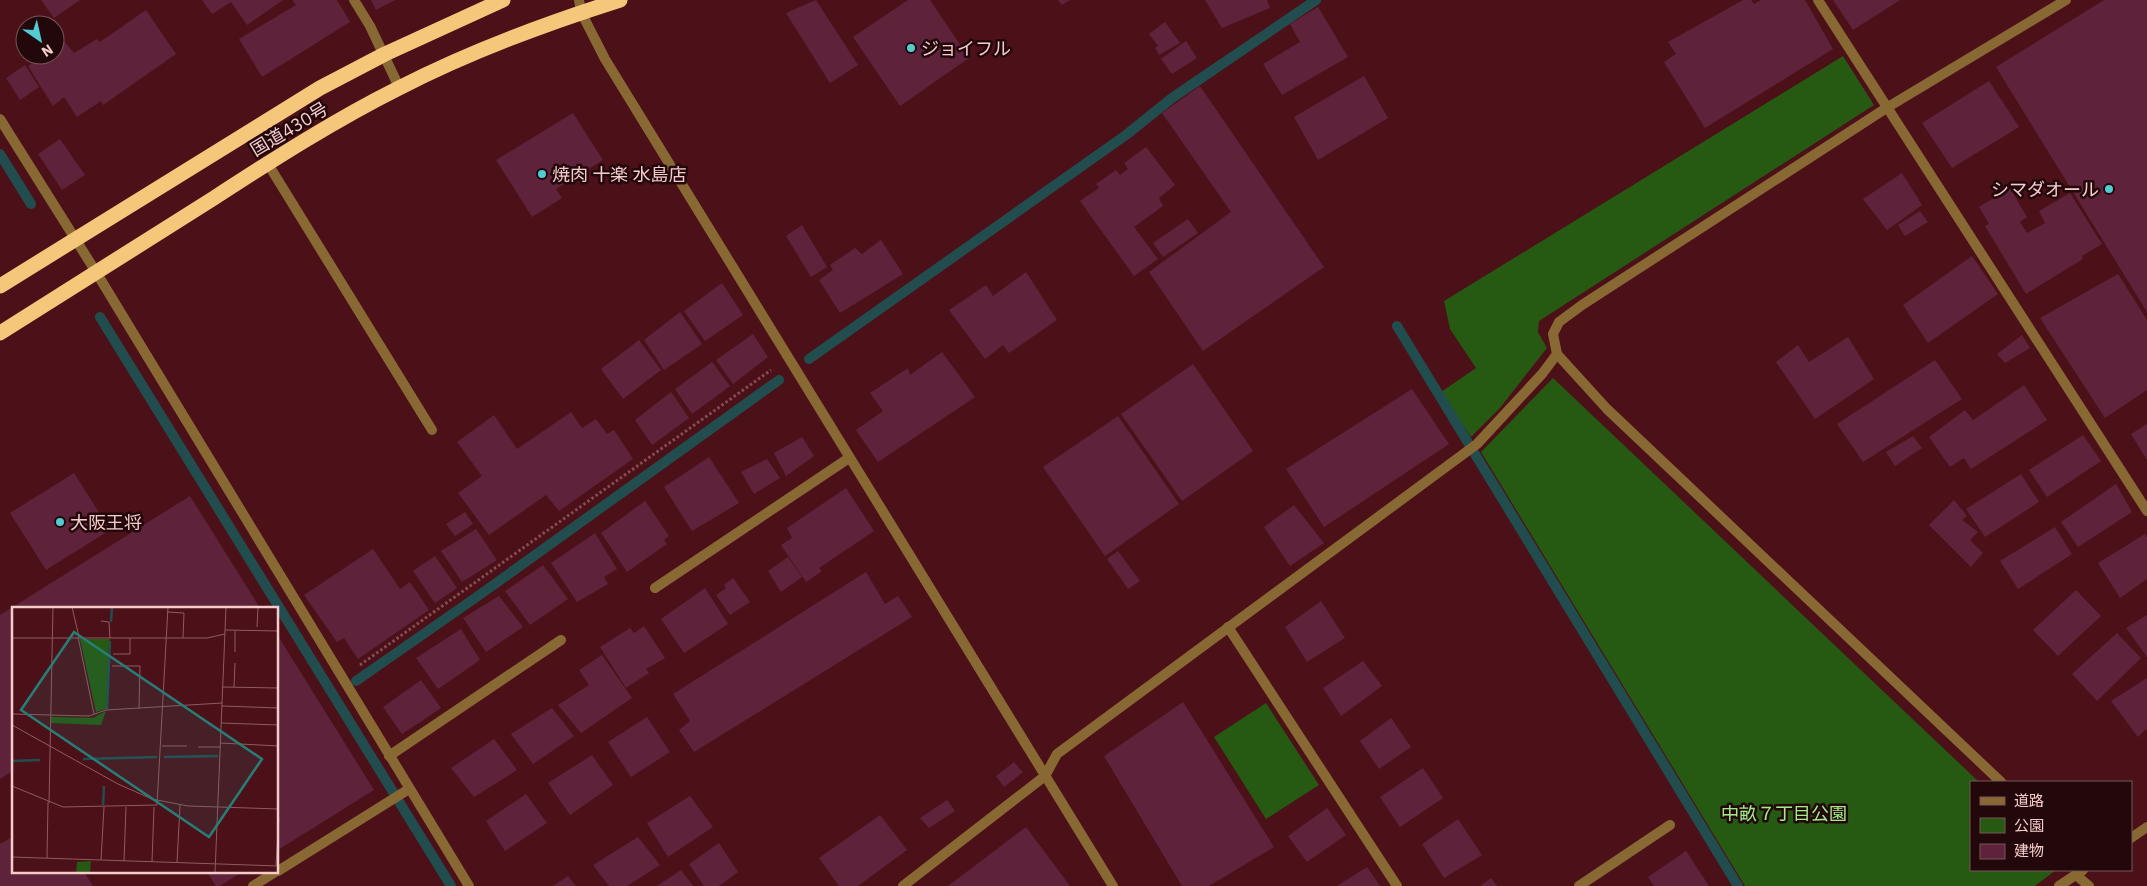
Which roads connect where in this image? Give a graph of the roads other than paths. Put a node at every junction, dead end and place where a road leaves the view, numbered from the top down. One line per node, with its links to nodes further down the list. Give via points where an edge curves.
1 (354, 0): 7 (street)
2 (503, 0): 7 (highway, 国道430号)
3 (620, 0): 6 (highway, 国道430号)
4 (1818, 0): 9 (street)
5 (2066, 0): 9 (street)
6 (580, 6): 8 (highway, 国道430号); 18 (street, via 605,60)
7 (384, 54): 8 (street); 12 (highway, 国道430号, via 320,88)
8 (400, 88): 11 (highway, 国道430号)
9 (1888, 107): 16 (street, via 1559,322 1553,334); 19 (street)
10 (0, 119): 12 (street)
11 (268, 164): 13 (highway, 国道430号); 17 (street)
12 (74, 238): 13 (street); 14 (highway, 国道430号)
13 (96, 272): 15 (highway, 国道430号); 23 (street)
14 (0, 286)
15 (0, 333)
16 (1557, 354): 21 (street, via 1477,444); 25 (street, via 1607,409)
17 (432, 430)
18 (849, 458): 20 (street); 24 (street)
19 (2147, 511)
20 (655, 588)
21 (1228, 627): 24 (street, via 1057,754); 37 (street)
22 (561, 640): 23 (street)
23 (389, 756): 26 (street)
24 (1045, 776): 35 (street); 36 (street)
25 (2000, 781)
26 (404, 791): 30 (street); 34 (street)
27 (1670, 825): 38 (street)
28 (2147, 827): 29 (street)
29 (2132, 837)
30 (279, 870)
31 (2080, 872): 39 (street); 40 (street)
32 (273, 874): 33 (street)
33 (253, 886)
34 (469, 886)
35 (903, 886)
36 (1113, 886)
37 (1397, 886)
38 (1579, 886)
39 (2059, 886)
40 (2089, 886)

